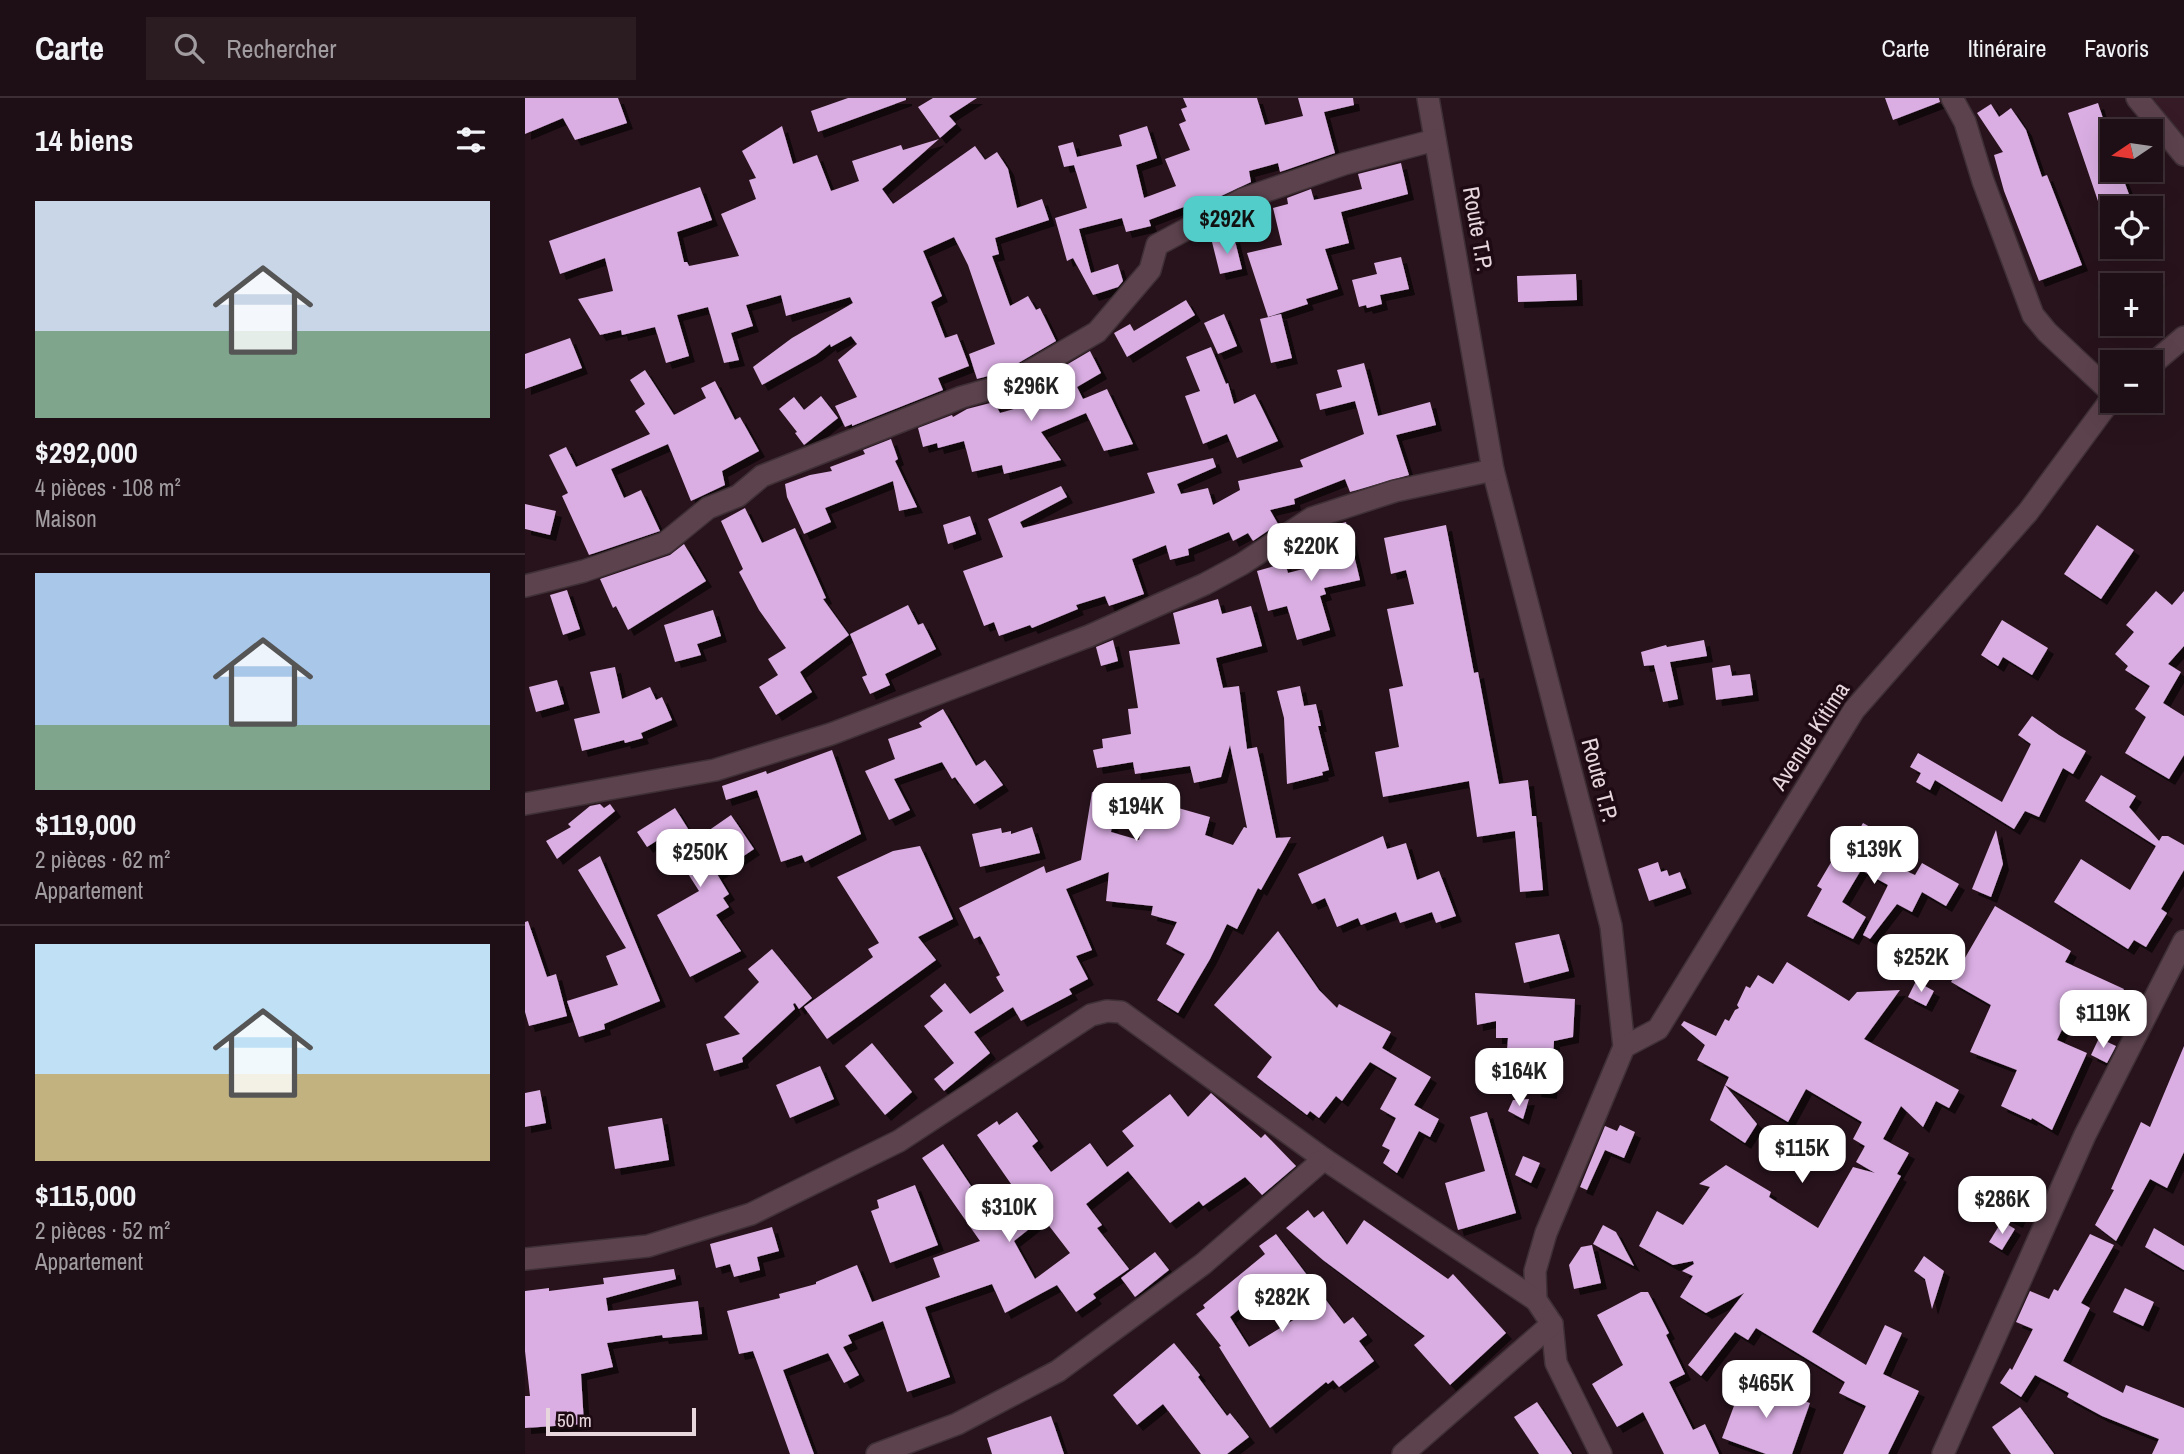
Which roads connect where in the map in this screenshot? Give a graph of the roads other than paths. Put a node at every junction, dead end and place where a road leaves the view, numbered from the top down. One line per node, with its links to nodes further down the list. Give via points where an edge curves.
1 (1428, 98): 4 (street, Route T.P.)
2 (1952, 98): 8 (street, via 1965,122 2033,315)
3 (2137, 98): 5 (street)
4 (1435, 141): 10 (street, Route T.P.); 11 (street, via 1344,164 1243,199 1157,245 1150,270 1097,332 1008,384 962,397 762,476 738,496 708,508 665,543)
5 (2184, 155)
6 (2184, 337): 7 (street)
7 (2163, 355)
8 (2100, 382)
9 (2101, 413): 14 (street, Avenue Kitima, via 2028,512 1854,710 1658,1029)
10 (1493, 470): 12 (street, via 1395,491 1312,518 1242,564 1182,595 1089,636 831,734 715,770); 14 (street, Route T.P., via 1611,926)
11 (525, 586)
12 (525, 804)
13 (2184, 941): 22 (street, via 2085,1135)
14 (1624, 1047): 17 (street, Route T.P., via 1546,1233 1535,1271)
15 (1324, 1159): 16 (street, via 1121,1012 1107,1011 1091,1015 898,1141 751,1214 648,1246); 17 (street); 19 (street, via 1203,1264 1058,1371 957,1424)
16 (525, 1259)
17 (1537, 1300): 18 (street)
18 (1552, 1324): 20 (street); 21 (street, via 1556,1363)
19 (877, 1454)
20 (1403, 1454)
21 (1601, 1454)
22 (1943, 1454)

